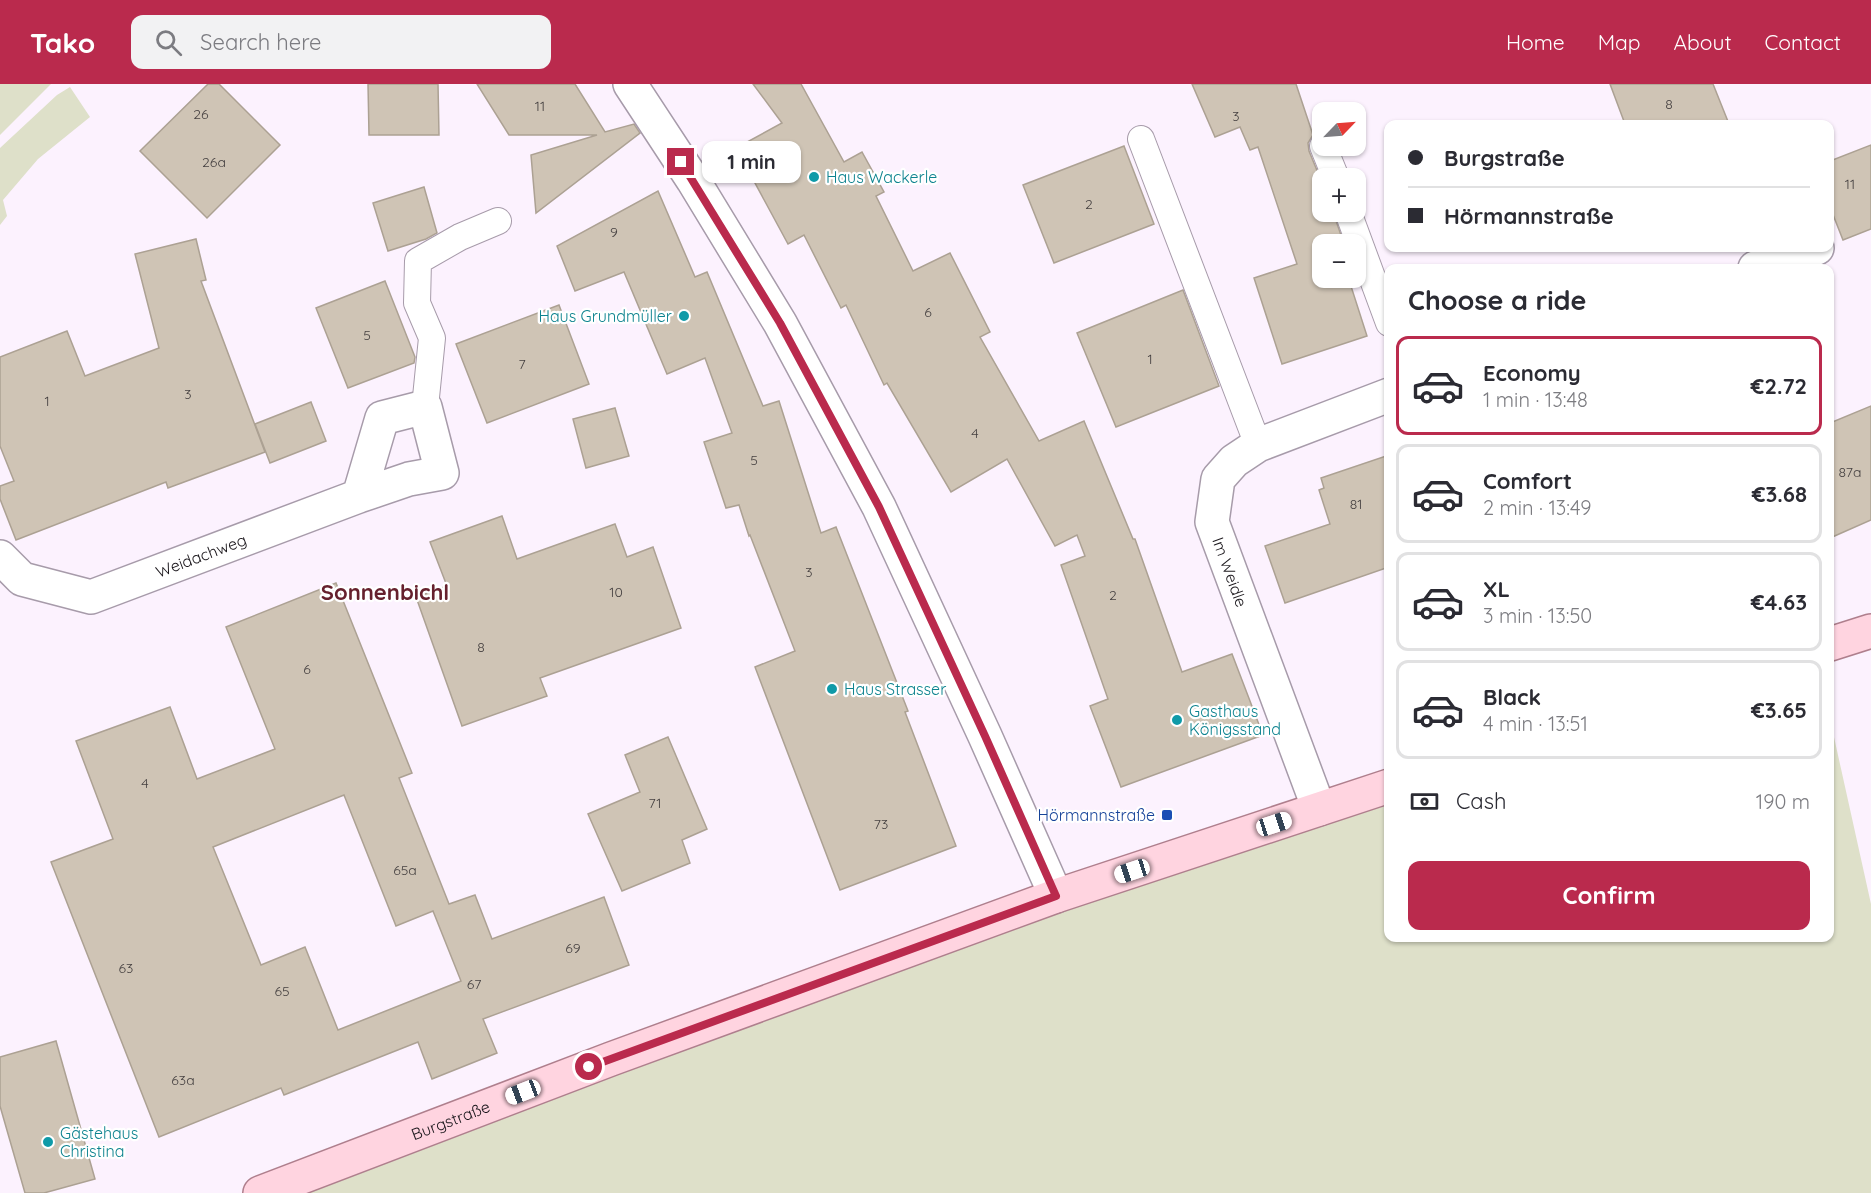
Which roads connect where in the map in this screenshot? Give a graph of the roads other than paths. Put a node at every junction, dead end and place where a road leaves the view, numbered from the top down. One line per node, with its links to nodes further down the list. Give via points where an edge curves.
1 (630, 84): 17 (street, via 780,323 879,507)
2 (1141, 139): 10 (lane)
3 (498, 221): 9 (lane, via 418,261 417,303 432,338)
4 (1352, 222): 7 (lane)
5 (1805, 252): 6 (street)
6 (1767, 264)
7 (1384, 309)
8 (1384, 396): 10 (street, Im Weidle)
9 (425, 407): 11 (street, via 382,418); 11 (street, Weidachweg, via 442,473 409,479)
10 (1258, 445): 16 (street, Im Weidle, via 1234,460 1218,479 1212,522)
11 (359, 496): 12 (street, Weidachweg, via 91,597 22,579)
12 (0, 557)
13 (1871, 631): 14 (main road)
14 (1834, 643)
15 (1384, 788): 16 (main road, Burgstraße)
16 (1319, 809): 17 (main road, Burgstraße)
17 (1056, 896): 18 (main road, Burgstraße)
18 (260, 1193)

